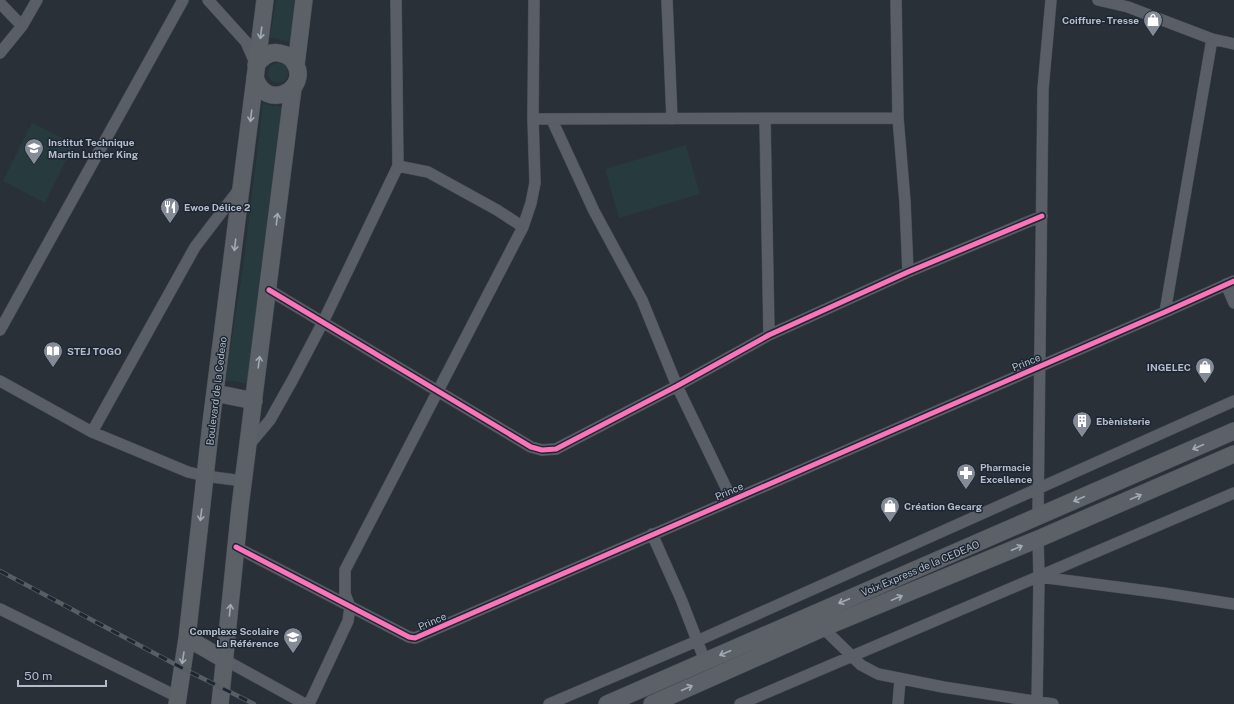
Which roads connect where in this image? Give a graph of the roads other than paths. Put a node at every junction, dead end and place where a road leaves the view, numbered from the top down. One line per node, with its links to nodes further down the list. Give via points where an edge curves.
1 (37, 0): 13 (street)
2 (183, 0): 35 (street)
3 (208, 0): 18 (street, via 246,42)
4 (264, 0): 18 (main road, Boulevard de la Cedeao, one-way to 18)
5 (304, 0): 17 (main road)
6 (396, 0): 25 (street)
7 (534, 0): 21 (street)
8 (667, 0): 22 (street)
9 (896, 0): 20 (street)
10 (1051, 0): 27 (street, via 1043,89)
11 (1098, 0): 14 (street, via 1128,7)
12 (0, 3): 13 (street)
13 (22, 26): 16 (street)
14 (1212, 40): 15 (street); 33 (street)
15 (1234, 44)
16 (0, 53)
17 (296, 65): 18 (main road, via 288,56 276,52 264,56); 19 (main road, via 298,77)
18 (256, 71): 19 (main road, via 260,88 270,95 283,95); 26 (main road, Boulevard de la Cedeao, one-way to 26)
19 (293, 88): 31 (main road, one-way to 19)
20 (898, 118): 23 (street); 29 (street)
21 (533, 119): 24 (street); 28 (street, via 535,183 532,203)
22 (672, 119): 23 (street); 24 (street)
23 (765, 119): 36 (street)
24 (552, 120): 39 (street, via 594,211 642,300)
25 (398, 166): 28 (street, via 428,172); 34 (street)
26 (241, 185): 41 (main road, Boulevard de la Cedeao, one-way to 41); 45 (street, via 195,247)
27 (1042, 216): 29 (street); 37 (street)
28 (523, 227): 40 (street)
29 (908, 272): 36 (street)
30 (1230, 283): 32 (street); 33 (street, Prince)
31 (269, 290): 34 (street); 42 (main road, one-way to 31)
32 (1234, 303)
33 (1165, 312): 37 (street, Prince)
34 (323, 322): 40 (street); 46 (street, via 270,420)
35 (0, 330)
36 (769, 336): 39 (street)
37 (1040, 367): 50 (street); 52 (street, Prince)
38 (0, 381): 45 (street)
39 (677, 386): 40 (street, via 556,449 542,450 531,447); 52 (street)
40 (437, 392): 59 (street, via 345,570 345,594)
41 (215, 393): 42 (main road); 48 (main road, Boulevard de la Cedeao)
42 (254, 401): 46 (main road)
43 (1234, 401): 50 (street)
44 (1234, 431): 53 (main road, Voix Express de la CEDEAO, one-way to 53)
45 (92, 432): 48 (street, via 188,472)
46 (248, 445): 49 (main road)
47 (1234, 454): 55 (main road, one-way to 47)
48 (205, 476): 49 (street); 62 (main road, Boulevard de la Cedeao, one-way to 62)
49 (243, 481): 56 (main road)
50 (1039, 488): 53 (street); 63 (street)
51 (1234, 493): 57 (street)
52 (732, 500): 54 (street, Prince)
53 (1038, 517): 66 (main road, Voix Express de la CEDEAO, one-way to 66)
54 (652, 534): 59 (street, Prince, via 415,638); 63 (street)
55 (1038, 539): 57 (street); 61 (main road, one-way to 55)
56 (236, 547): 59 (street, Prince); 65 (main road, one-way to 56)
57 (1039, 577): 58 (street); 64 (street); 69 (street)
58 (1234, 604)
59 (350, 608): 72 (street, via 348,621)
60 (0, 609): 68 (street)
61 (823, 628): 64 (street); 75 (main road, one-way to 61)
62 (187, 638): 65 (main road); 68 (main road, Boulevard de la Cedeao, one-way to 68)
63 (697, 641): 66 (street); 73 (street)
64 (852, 656): 67 (street, via 861,665 878,674); 76 (street)
65 (225, 660): 70 (main road); 71 (street)
66 (705, 661): 74 (main road, Voix Express de la CEDEAO)
67 (900, 680): 69 (street); 77 (street)
68 (182, 702)
69 (1037, 703): 78 (street)
70 (220, 704)
71 (305, 704)
72 (310, 704)
73 (549, 704)
74 (607, 704)
75 (652, 704)
76 (740, 704)
77 (898, 704)
78 (1053, 704)

